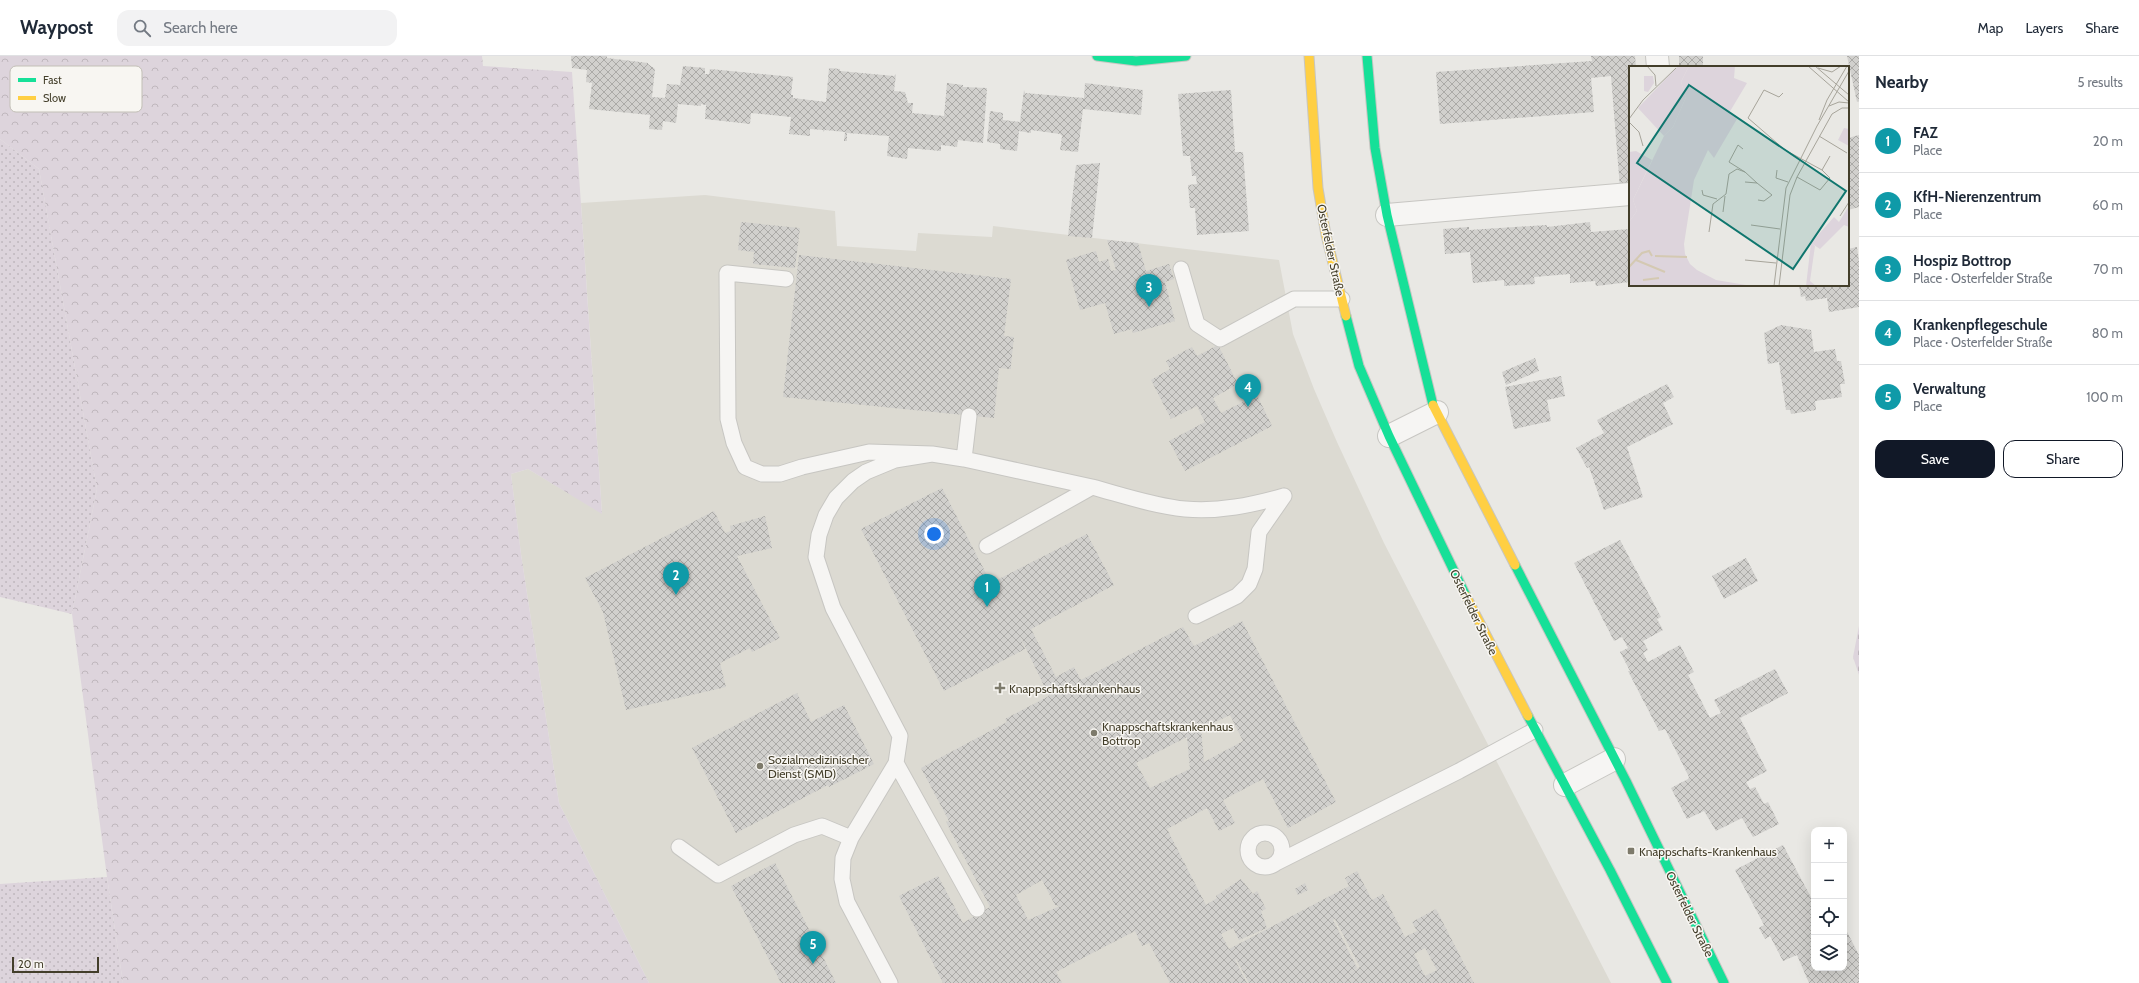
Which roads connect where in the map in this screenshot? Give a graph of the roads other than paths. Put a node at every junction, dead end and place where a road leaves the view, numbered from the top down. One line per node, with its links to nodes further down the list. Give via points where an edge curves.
1 (1097, 56): 2 (street, via 1136,61)
2 (1186, 56)
3 (1309, 56): 11 (street, Osterfelder Straße, via 1318,188 1326,235)
4 (1367, 56): 8 (street, Osterfelder Straße, via 1375,148)
5 (1657, 56): 6 (street)
6 (1658, 66)
7 (1629, 194): 8 (street)
8 (1387, 215): 12 (street, Osterfelder Straße, via 1431,401)
9 (1181, 269): 11 (lane, via 1197,324 1220,339 1294,299)
10 (786, 279): 15 (lane, via 727,273 728,419 734,443 745,466 762,474 780,474 869,452)
11 (1342, 299): 14 (street, Osterfelder Straße, via 1359,366)
12 (1436, 412): 14 (street); 21 (street, Osterfelder Straße)
13 (969, 416): 16 (lane)
14 (1389, 436): 20 (street, Osterfelder Straße, via 1489,644)
15 (932, 454): 16 (lane); 22 (lane, via 895,460 852,481 836,498 826,516 819,535 816,558 833,608 900,736)
16 (964, 459): 17 (lane)
17 (1092, 487): 18 (lane); 19 (lane, via 1185,509 1230,508 1284,496 1259,532 1255,569 1249,584 1237,596)
18 (987, 546)
19 (1196, 616)
20 (1536, 730): 23 (street, Osterfelder Straße); 27 (lane)
21 (1614, 759): 23 (street); 32 (street, Osterfelder Straße)
22 (896, 763): 24 (lane); 29 (lane)
23 (1565, 785): 31 (street, Osterfelder Straße)
24 (851, 838): 25 (lane, via 822,826 794,835 718,876); 30 (lane, via 843,858 842,879 847,902)
25 (679, 847)
26 (1281, 847): 27 (lane); 28 (lane); 28 (lane, via 1274,836 1263,834 1257,835 1249,844 1249,855 1256,864 1265,867)
27 (1300, 851): 28 (lane)
28 (1276, 863)
29 (977, 909)
30 (890, 983)
31 (1667, 983)
32 (1724, 983)

